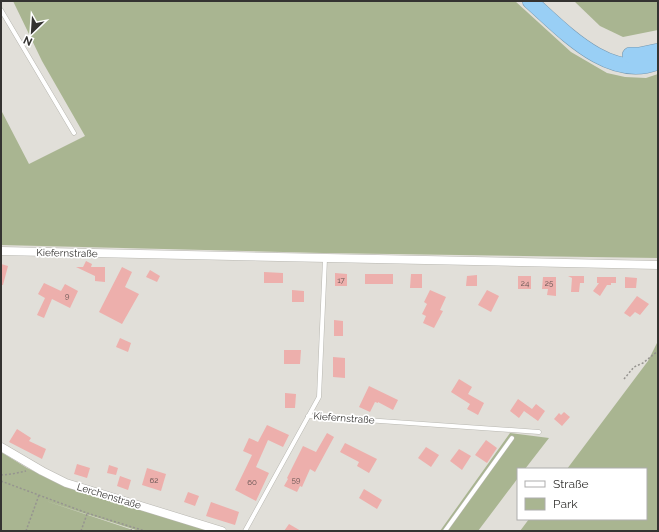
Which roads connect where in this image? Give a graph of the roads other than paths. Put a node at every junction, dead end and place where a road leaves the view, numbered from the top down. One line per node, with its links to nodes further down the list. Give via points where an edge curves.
1 (530, 1): 5 (highway, via 578,44 593,54 624,65 639,66)
2 (545, 1): 4 (highway, via 584,36 613,52 639,55)
3 (1, 10): 6 (lane)
4 (658, 51)
5 (658, 62)
6 (74, 134)
7 (1, 251): 8 (street, Kiefernstraße)
8 (325, 259): 9 (street, Kiefernstraße); 10 (lane, Kiefernstraße, via 319,397)
9 (658, 265)
10 (308, 416): 11 (lane, Kiefernstraße); 15 (lane)
11 (539, 432)
12 (512, 438): 16 (lane)
13 (1, 447): 14 (street, Lerchenstraße, via 66,483)
14 (222, 531)
15 (245, 531)
16 (446, 531)

